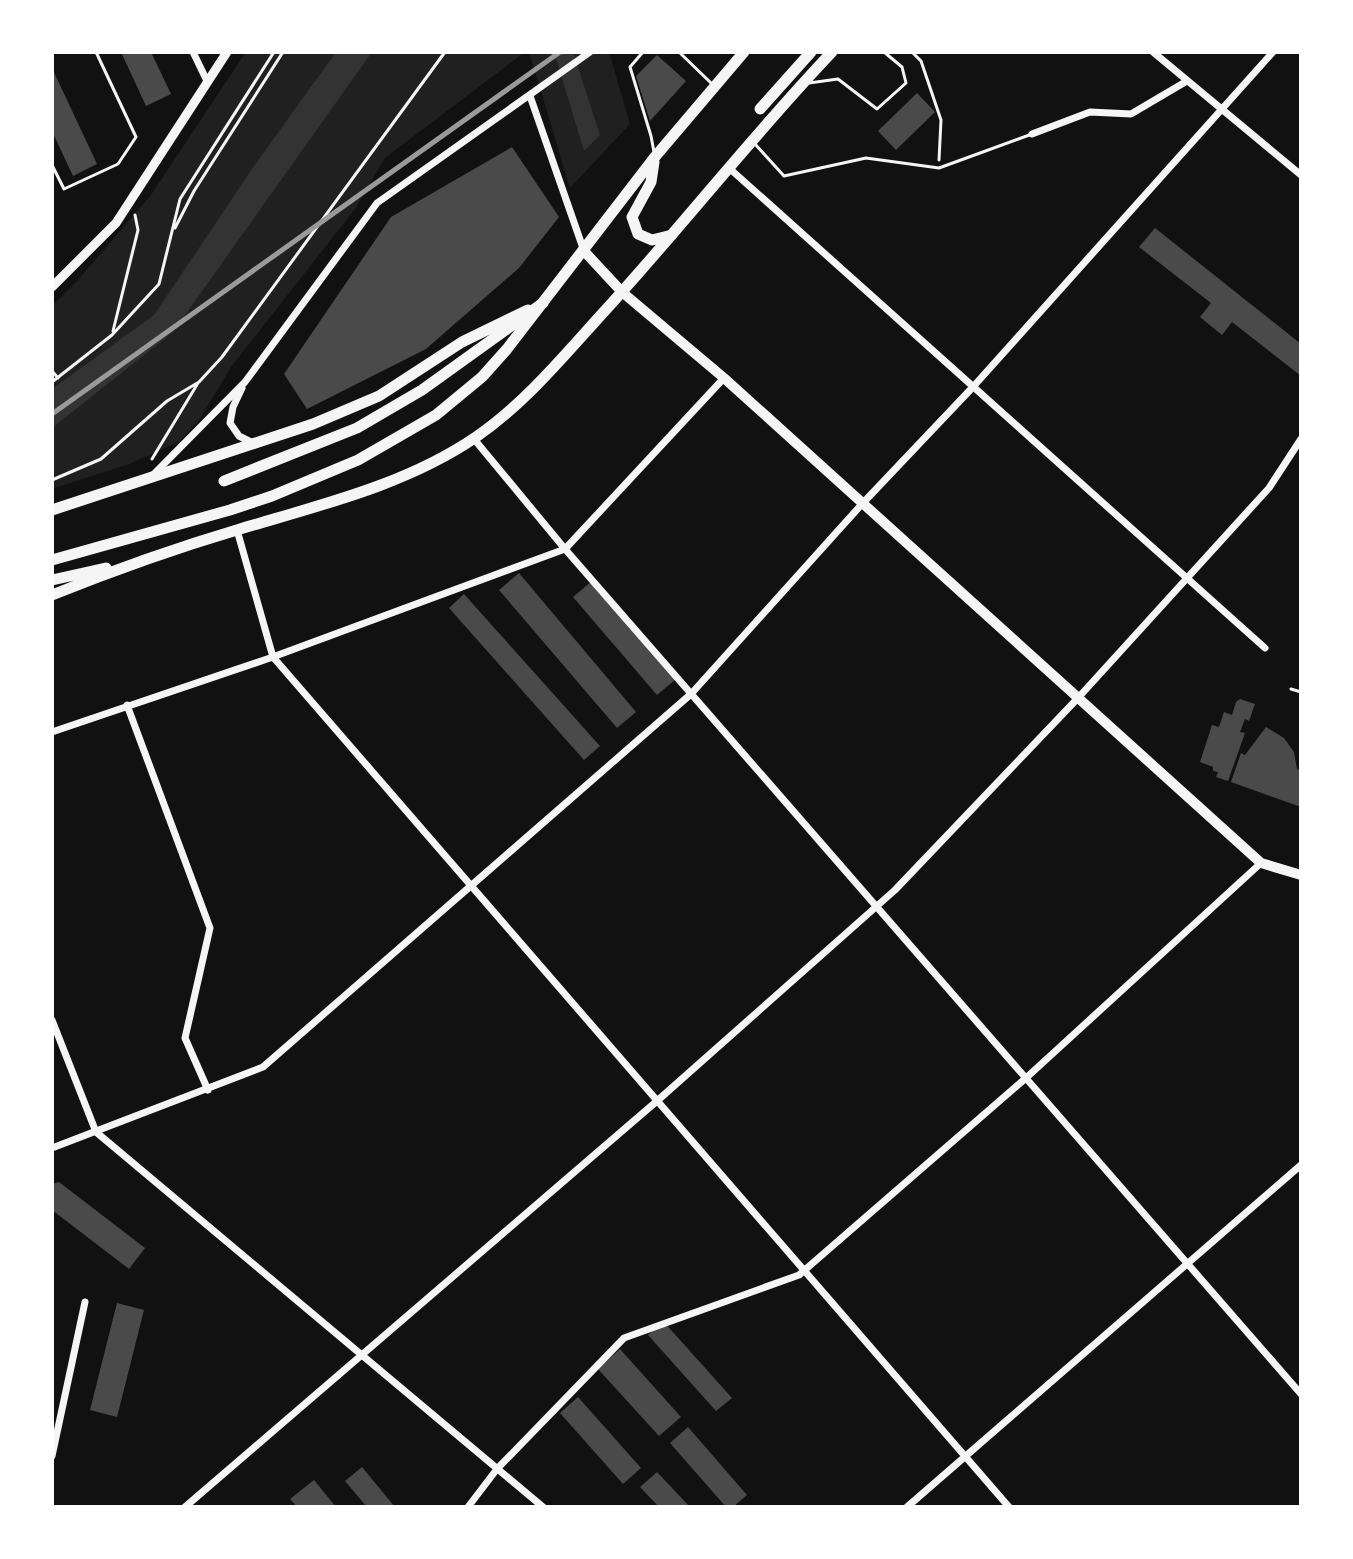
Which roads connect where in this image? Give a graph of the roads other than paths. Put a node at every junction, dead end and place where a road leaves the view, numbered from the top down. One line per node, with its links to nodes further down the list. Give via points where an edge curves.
1 (96, 52): 23 (lane, via 136,137 118,164 64,189)
2 (193, 52): 13 (street)
3 (227, 52): 13 (street)
4 (590, 52): 17 (street)
5 (643, 52): 22 (lane, via 630,67)
6 (679, 52): 16 (lane)
7 (744, 52): 16 (main road)
8 (811, 52): 18 (main road)
9 (832, 52): 15 (main road)
10 (884, 52): 15 (lane, via 902,67 906,83 877,109 838,79)
11 (1153, 52): 14 (street)
12 (1273, 52): 19 (street)
13 (207, 81): 28 (street, via 116,223)
14 (1187, 81): 19 (street); 20 (street, via 1131,114 1090,112)
15 (801, 85): 21 (main road)
16 (714, 86): 22 (main road)
17 (530, 96): 27 (street); 32 (street, via 377,203)
18 (760, 109)
19 (1221, 110): 25 (street); 33 (street)
20 (1032, 134): 21 (lane, via 939,168 866,158 784,176)
21 (752, 141): 24 (main road)
22 (654, 158): 26 (main road, via 651,182 632,217 638,234 652,240); 27 (main road)
23 (52, 165)
24 (729, 168): 26 (main road); 33 (street)
25 (1301, 175)
26 (672, 235): 29 (main road)
27 (584, 251): 29 (main road); 30 (main road)
28 (52, 287)
29 (622, 292): 31 (main road); 34 (main road, via 536,386)
30 (543, 303): 36 (main road, via 462,342 379,396); 38 (main road, via 422,390 357,428); 43 (main road, via 482,377 436,415 358,460 230,510)
31 (724, 378): 39 (main road); 42 (street)
32 (245, 382): 36 (street, via 230,423 239,436); 37 (street)
33 (972, 388): 39 (street); 45 (street)
34 (474, 439): 41 (main road, via 403,476); 42 (street)
35 (1301, 439): 45 (street, via 1269,488)
36 (255, 444): 37 (main road)
37 (146, 481): 40 (main road)
38 (224, 481)
39 (862, 504): 52 (street); 53 (main road)
40 (52, 510)
41 (237, 530): 44 (main road); 49 (street)
42 (565, 549): 49 (street); 52 (street)
43 (52, 560)
44 (132, 563): 46 (main road); 47 (main road)
45 (1186, 578): 48 (street); 53 (street)
46 (52, 580)
47 (52, 595)
48 (1265, 648)
49 (273, 657): 54 (street); 58 (street)
50 (1291, 689): 51 (lane)
51 (1301, 692)
52 (691, 694): 58 (street); 59 (street)
53 (1078, 698): 56 (main road); 59 (street)
54 (127, 705): 55 (street); 62 (street, via 210,928 185,1038)
55 (52, 732)
56 (1261, 863): 57 (main road); 61 (street)
57 (1301, 875)
58 (471, 885): 62 (street, via 263,1067); 63 (street)
59 (877, 907): 61 (street); 63 (street)
60 (52, 1020): 64 (street)
61 (1026, 1078): 67 (street); 68 (street)
62 (208, 1090): 64 (street)
63 (657, 1101): 68 (street); 70 (street)
64 (96, 1132): 65 (street); 70 (street)
65 (52, 1148)
66 (1301, 1165): 67 (street)
67 (1188, 1263): 71 (street); 73 (street)
68 (804, 1271): 73 (street); 74 (street, via 624,1338)
69 (85, 1302): 72 (street)
70 (361, 1355): 74 (street); 75 (street)
71 (1301, 1394)
72 (52, 1456)
73 (965, 1456): 78 (street); 79 (street)
74 (497, 1469): 76 (street); 77 (street)
75 (185, 1507)
76 (468, 1507)
77 (543, 1507)
78 (907, 1507)
79 (1009, 1507)

